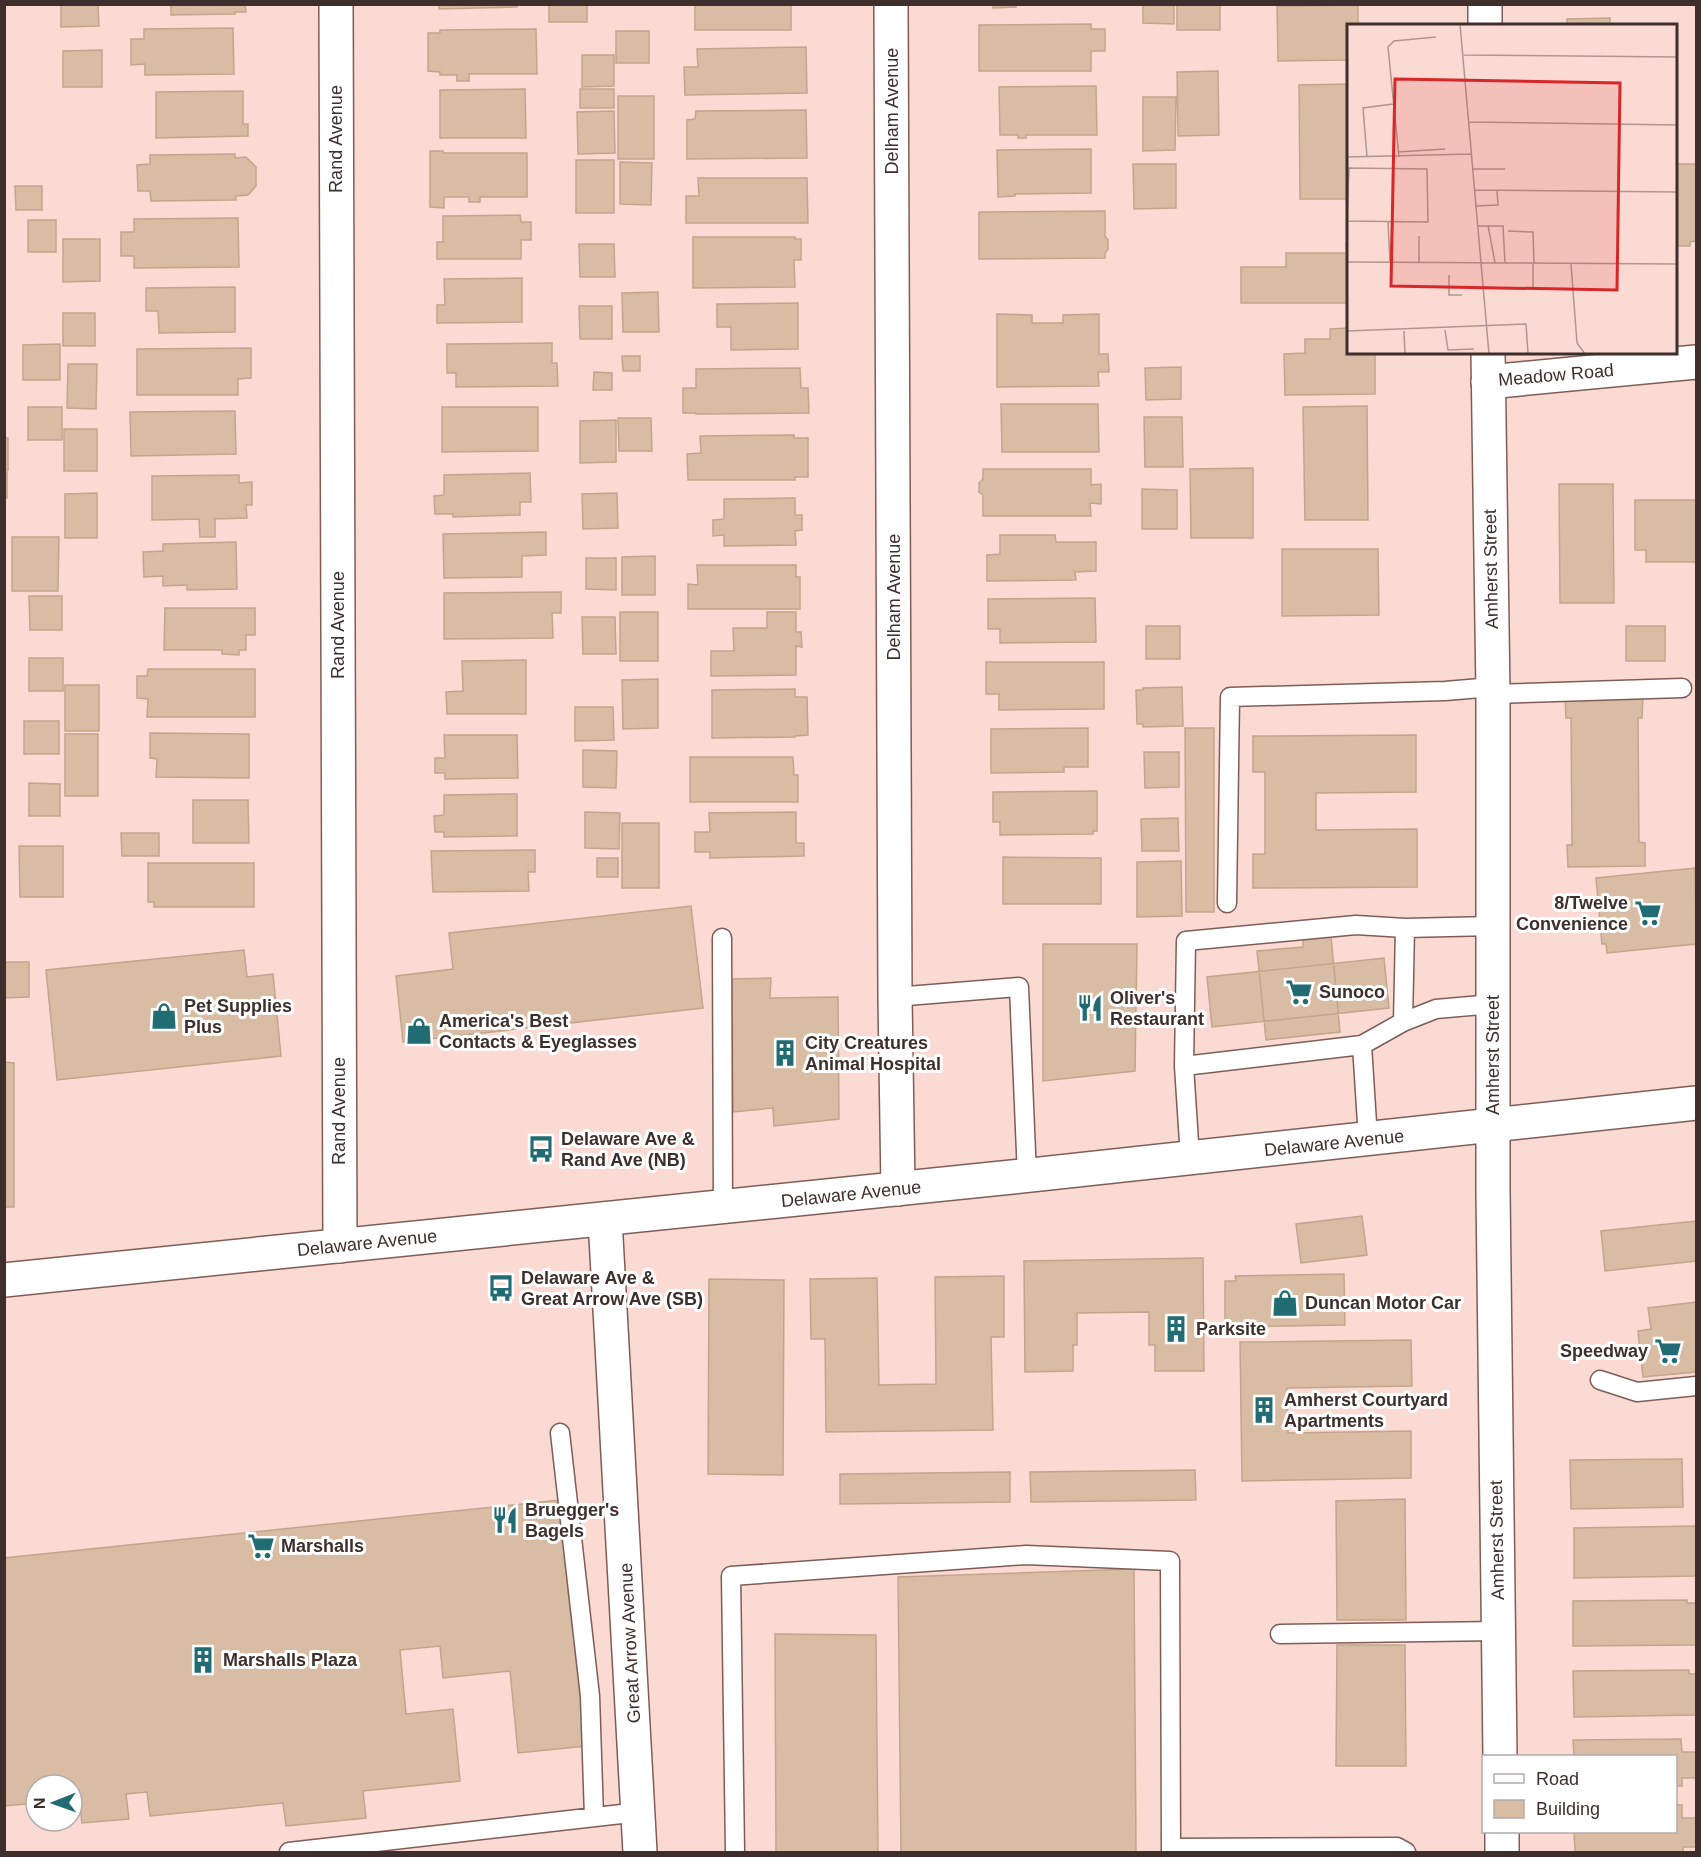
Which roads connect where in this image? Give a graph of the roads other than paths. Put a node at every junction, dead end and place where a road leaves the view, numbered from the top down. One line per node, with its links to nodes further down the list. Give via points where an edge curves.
1 (336, 4): 26 (street, Rand Avenue)
2 (891, 4): 13 (street, Delham Avenue)
3 (1485, 4): 4 (street)
4 (1485, 24)
5 (1696, 362): 6 (street, Meadow Road)
6 (1488, 367): 8 (street, Amherst Street)
7 (1682, 688): 8 (lane)
8 (1493, 691): 9 (lane, via 1230,697); 10 (street, Amherst Street)
9 (1227, 903)
10 (1493, 926): 11 (lane); 14 (street, Amherst Street)
11 (1405, 928): 15 (lane); 17 (lane, via 1356,925 1186,941)
12 (722, 938): 24 (lane)
13 (895, 997): 22 (lane, via 1019,987); 23 (street, Delham Avenue)
14 (1493, 1004): 15 (lane, via 1436,1008); 19 (street, Amherst Street)
15 (1403, 1022): 16 (lane)
16 (1362, 1045): 17 (lane); 20 (lane)
17 (1184, 1066): 21 (lane)
18 (1696, 1103): 19 (street, Delaware Avenue)
19 (1493, 1125): 20 (street, Delaware Avenue); 31 (street, Amherst Street)
20 (1368, 1139): 21 (street, Delaware Avenue)
21 (1190, 1158): 22 (street, Delaware Avenue)
22 (1027, 1176): 23 (street, Delaware Avenue)
23 (898, 1189): 24 (street, Delaware Avenue)
24 (723, 1207): 25 (street, Delaware Avenue)
25 (606, 1219): 26 (street, Delaware Avenue); 34 (street, Great Arrow Avenue)
26 (340, 1246): 27 (street, Delaware Avenue)
27 (4, 1281)
28 (1600, 1380): 29 (lane, via 1637,1392)
29 (1696, 1386)
30 (560, 1433): 35 (lane, via 590,1696)
31 (1498, 1631): 32 (lane); 33 (street, Amherst Street)
32 (1280, 1634)
33 (1500, 1755)
34 (639, 1812): 35 (lane); 39 (street, Great Arrow Avenue)
35 (594, 1817): 38 (lane)
36 (1502, 1833): 42 (street)
37 (1171, 1850): 40 (lane, via 1170,1561 1026,1555 731,1576); 41 (lane, via 1397,1847)
38 (289, 1852)
39 (640, 1852)
40 (735, 1852)
41 (1406, 1852)
42 (1502, 1852)

